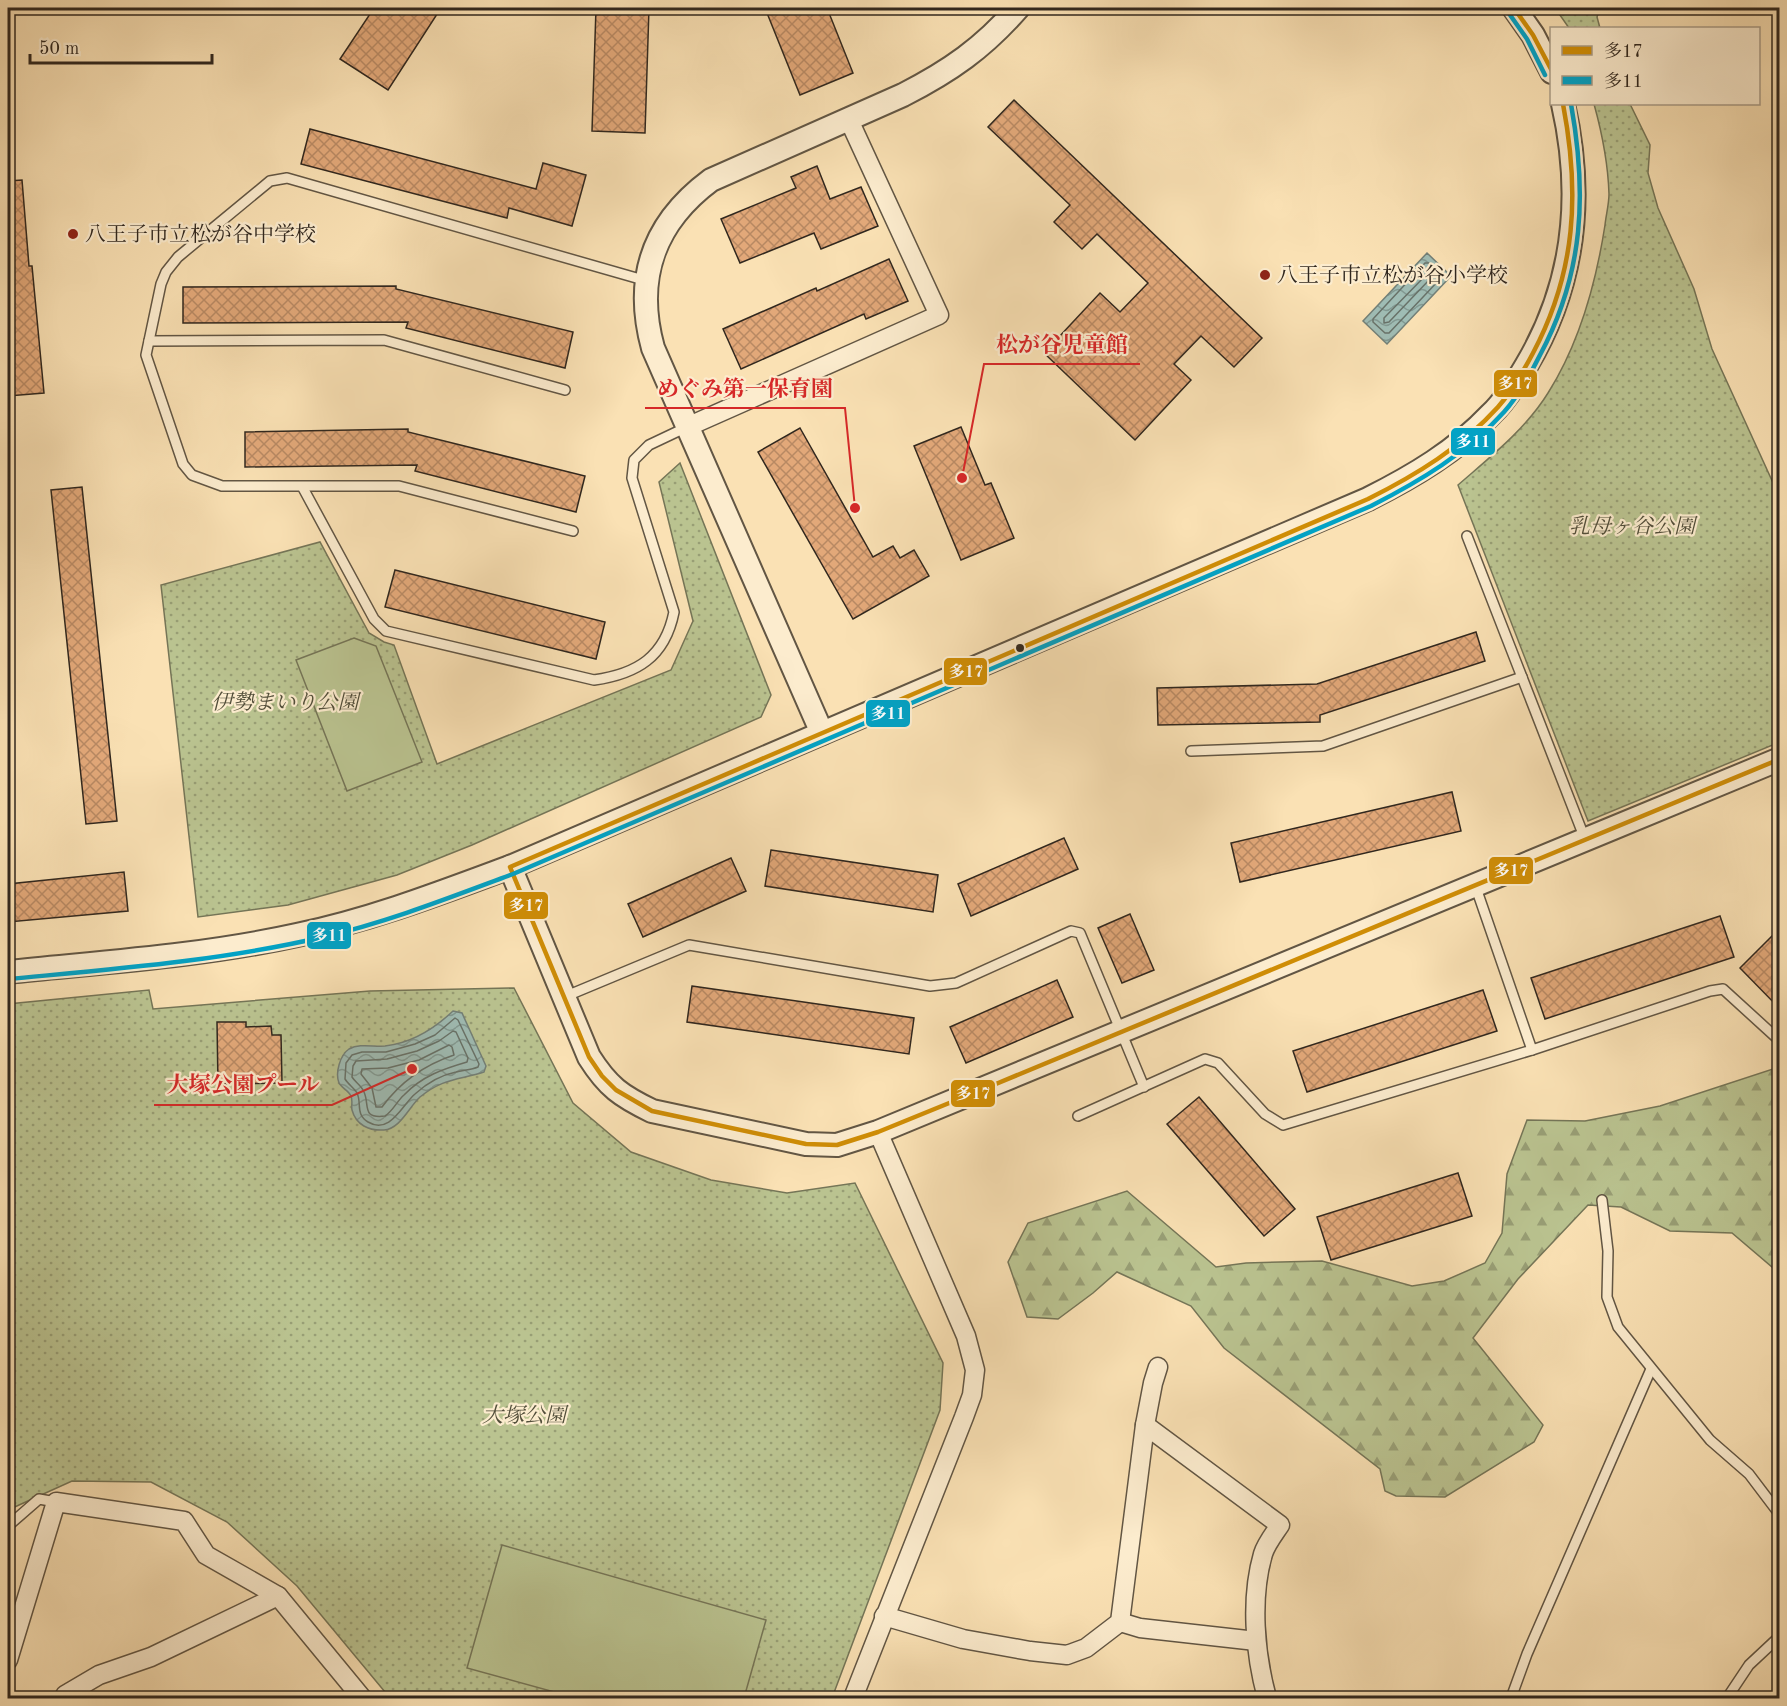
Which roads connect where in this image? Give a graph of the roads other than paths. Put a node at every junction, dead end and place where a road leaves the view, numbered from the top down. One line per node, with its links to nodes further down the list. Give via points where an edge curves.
1 (1018, 8): 5 (street, via 966,58 903,95)
2 (1514, 8): 3 (street)
3 (1550, 70)
4 (1563, 105): 14 (street, via 1575,177 1569,255 1557,302 1538,346 1516,381 1493,413 1467,438 1429,465 1368,499)
5 (849, 120): 6 (street, via 729,171 694,193 675,211 662,233); 9 (street, via 939,315)
6 (647, 281): 7 (lane, via 287,178 270,181 178,257 161,284); 9 (street, via 647,327)
7 (149, 341): 8 (lane, via 384,340); 10 (lane, via 146,355 183,464 192,475 222,486)
8 (565, 390)
9 (687, 427): 10 (lane, via 649,445 634,460 632,478 674,612 671,630 655,654 636,669 594,680 386,631 374,619); 14 (street)
10 (303, 488): 11 (lane, via 399,486)
11 (573, 531)
12 (1467, 536): 13 (lane)
13 (1522, 678): 15 (lane, via 1323,746); 17 (lane)
14 (822, 733): 18 (street)
15 (1191, 751)
16 (1779, 759): 17 (street)
17 (1585, 839): 19 (street)
18 (510, 867): 20 (street, via 410,904 299,935 188,953); 21 (street)
19 (1475, 885): 22 (street); 24 (lane)
20 (8, 972)
21 (564, 997): 22 (lane, via 690,945 930,986 956,983 1071,931 1080,933); 27 (street, via 589,1057 608,1084 652,1111 806,1144 837,1145)
22 (1122, 1033): 25 (lane); 27 (street)
23 (1779, 1041): 24 (lane, via 1723,989)
24 (1532, 1050): 25 (lane, via 1283,1125 1265,1114 1218,1063 1205,1059)
25 (1144, 1087): 26 (lane)
26 (1078, 1116)
27 (878, 1132): 36 (street, via 966,1336 975,1370 964,1417)
28 (1602, 1200): 30 (lane, via 1608,1251 1607,1297 1618,1327)
29 (1158, 1366): 31 (street)
30 (1651, 1369): 33 (lane, via 1710,1440 1749,1474); 45 (lane)
31 (1145, 1425): 37 (street); 39 (street, via 1280,1525 1264,1552 1258,1584)
32 (56, 1502): 34 (lane, via 39,1499); 35 (street, via 184,1521 206,1555); 40 (street)
33 (1779, 1515)
34 (8, 1526)
35 (278, 1596): 41 (street, via 151,1657 99,1675); 42 (street)
36 (885, 1616): 37 (street, via 963,1639 1067,1655 1086,1648); 43 (street)
37 (1120, 1622): 39 (street, via 1140,1628)
38 (1779, 1636): 46 (lane, via 1749,1665)
39 (1256, 1641): 44 (street)
40 (8, 1660)
41 (64, 1698)
42 (362, 1698)
43 (854, 1698)
44 (1267, 1698)
45 (1511, 1698)
46 (1727, 1698)

